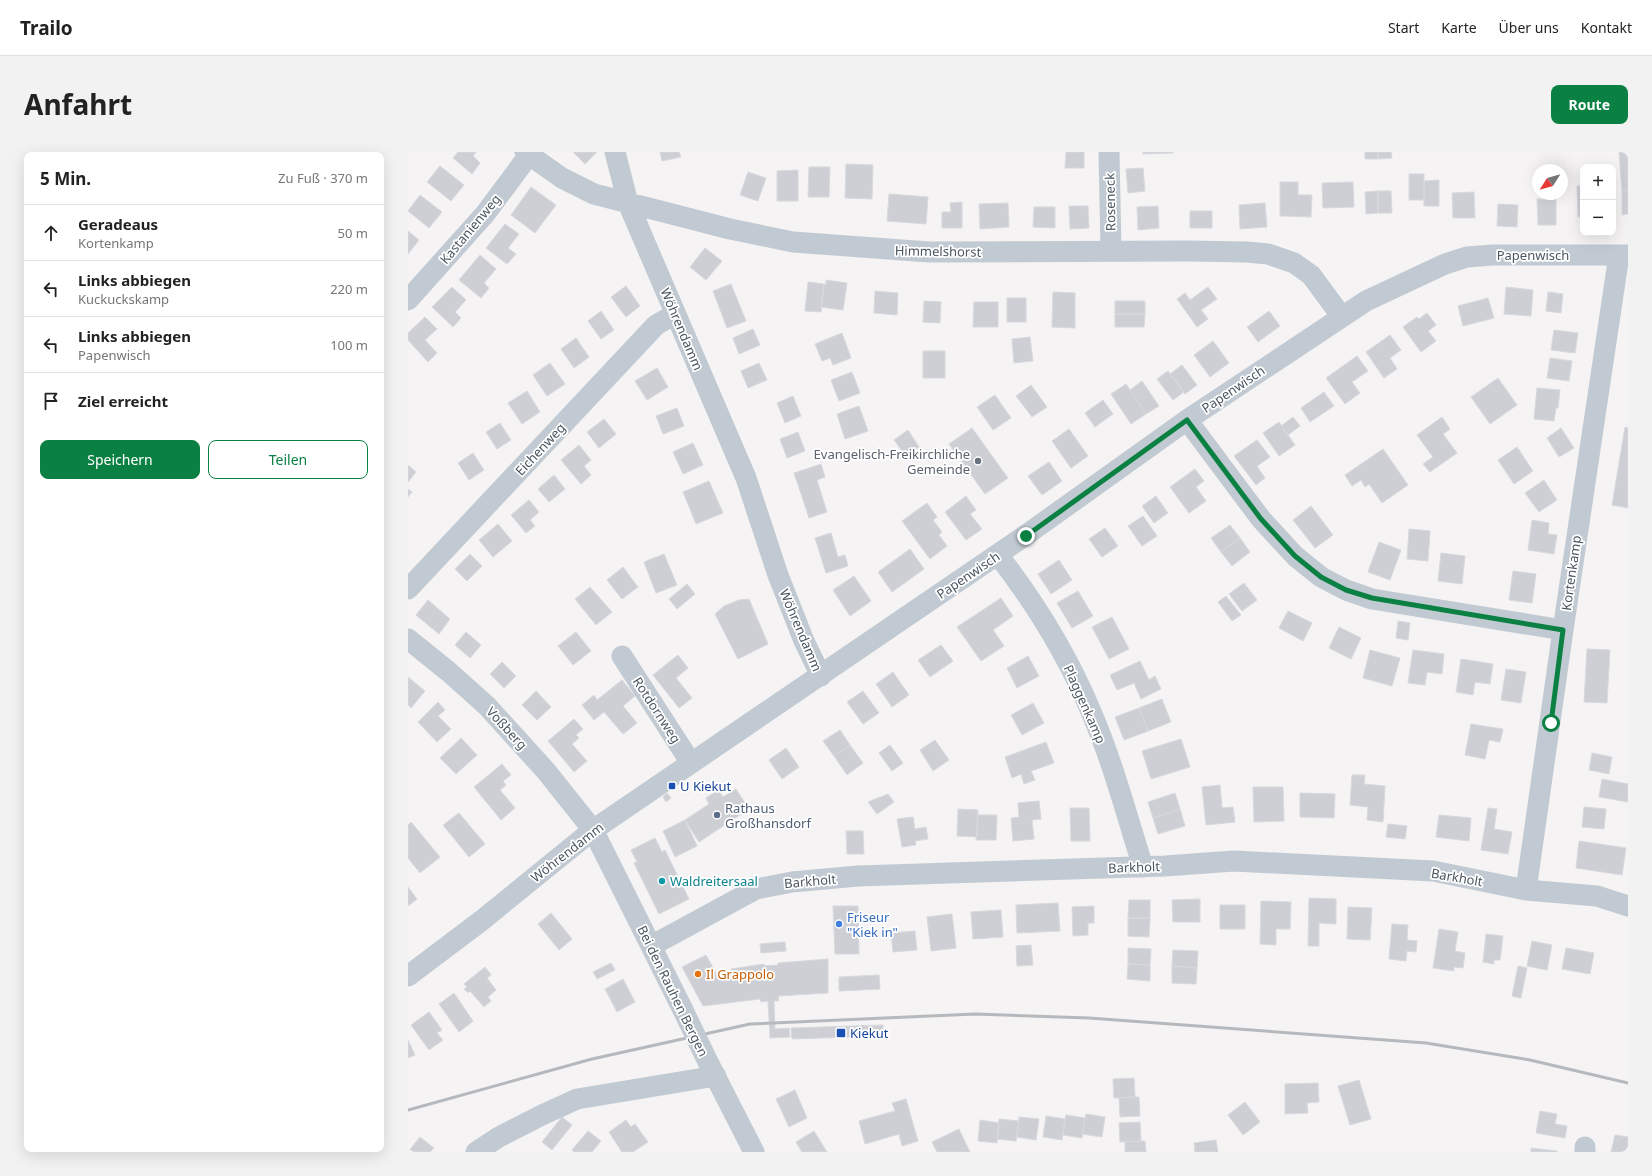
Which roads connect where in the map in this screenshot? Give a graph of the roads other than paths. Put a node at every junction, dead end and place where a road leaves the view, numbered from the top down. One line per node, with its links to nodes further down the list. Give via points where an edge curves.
1 (615, 152): 4 (street, Wöhrendamm)
2 (1109, 152): 5 (street, Roseneck)
3 (527, 154): 4 (street, Himmelshorst, via 562,178 588,191); 7 (street, Kastanienweg, via 484,214)
4 (628, 202): 5 (street, Himmelshorst, via 730,229 800,243 929,252); 8 (street, Wöhrendamm)
5 (1112, 252): 9 (street, Himmelshorst, via 1226,251 1268,254 1294,263 1311,275)
6 (1623, 255): 9 (street, Papenwisch, via 1467,257 1445,264 1366,301); 13 (street, Kortenkamp)
7 (408, 300)
8 (675, 314): 12 (street, Eichenweg, via 656,325); 16 (street, Wöhrendamm, via 746,478 778,575)
9 (1342, 317): 10 (street, Papenwisch)
10 (1187, 420): 11 (street, Papenwisch); 13 (street, via 1225,473 1276,536 1321,577 1346,590 1372,598)
11 (998, 555): 16 (street, Papenwisch); 19 (street, Plaggenkamp, via 1036,606 1089,707)
12 (408, 589)
13 (1563, 630): 20 (street, Kortenkamp)
14 (408, 639): 18 (street, Voßberg, via 487,706 546,770)
15 (622, 656): 17 (street, Rotdornweg)
16 (821, 676): 17 (street, Wöhrendamm)
17 (691, 763): 18 (street, Wöhrendamm)
18 (593, 830): 22 (street, Bei den Rauhen Bergen); 23 (street, Wöhrendamm, via 481,921)
19 (1143, 867): 20 (street, Barkholt, via 1234,862 1433,871); 22 (street, Barkholt, via 858,876 775,884 756,889)
20 (1526, 890): 21 (street, Barkholt, via 1597,896)
21 (1628, 906)
22 (651, 946): 24 (street, Bei den Rauhen Bergen, bridge)
23 (408, 976)
24 (712, 1070): 25 (street, via 577,1099 499,1137); 26 (street, Bei den Rauhen Bergen)
25 (476, 1152)
26 (754, 1152)

